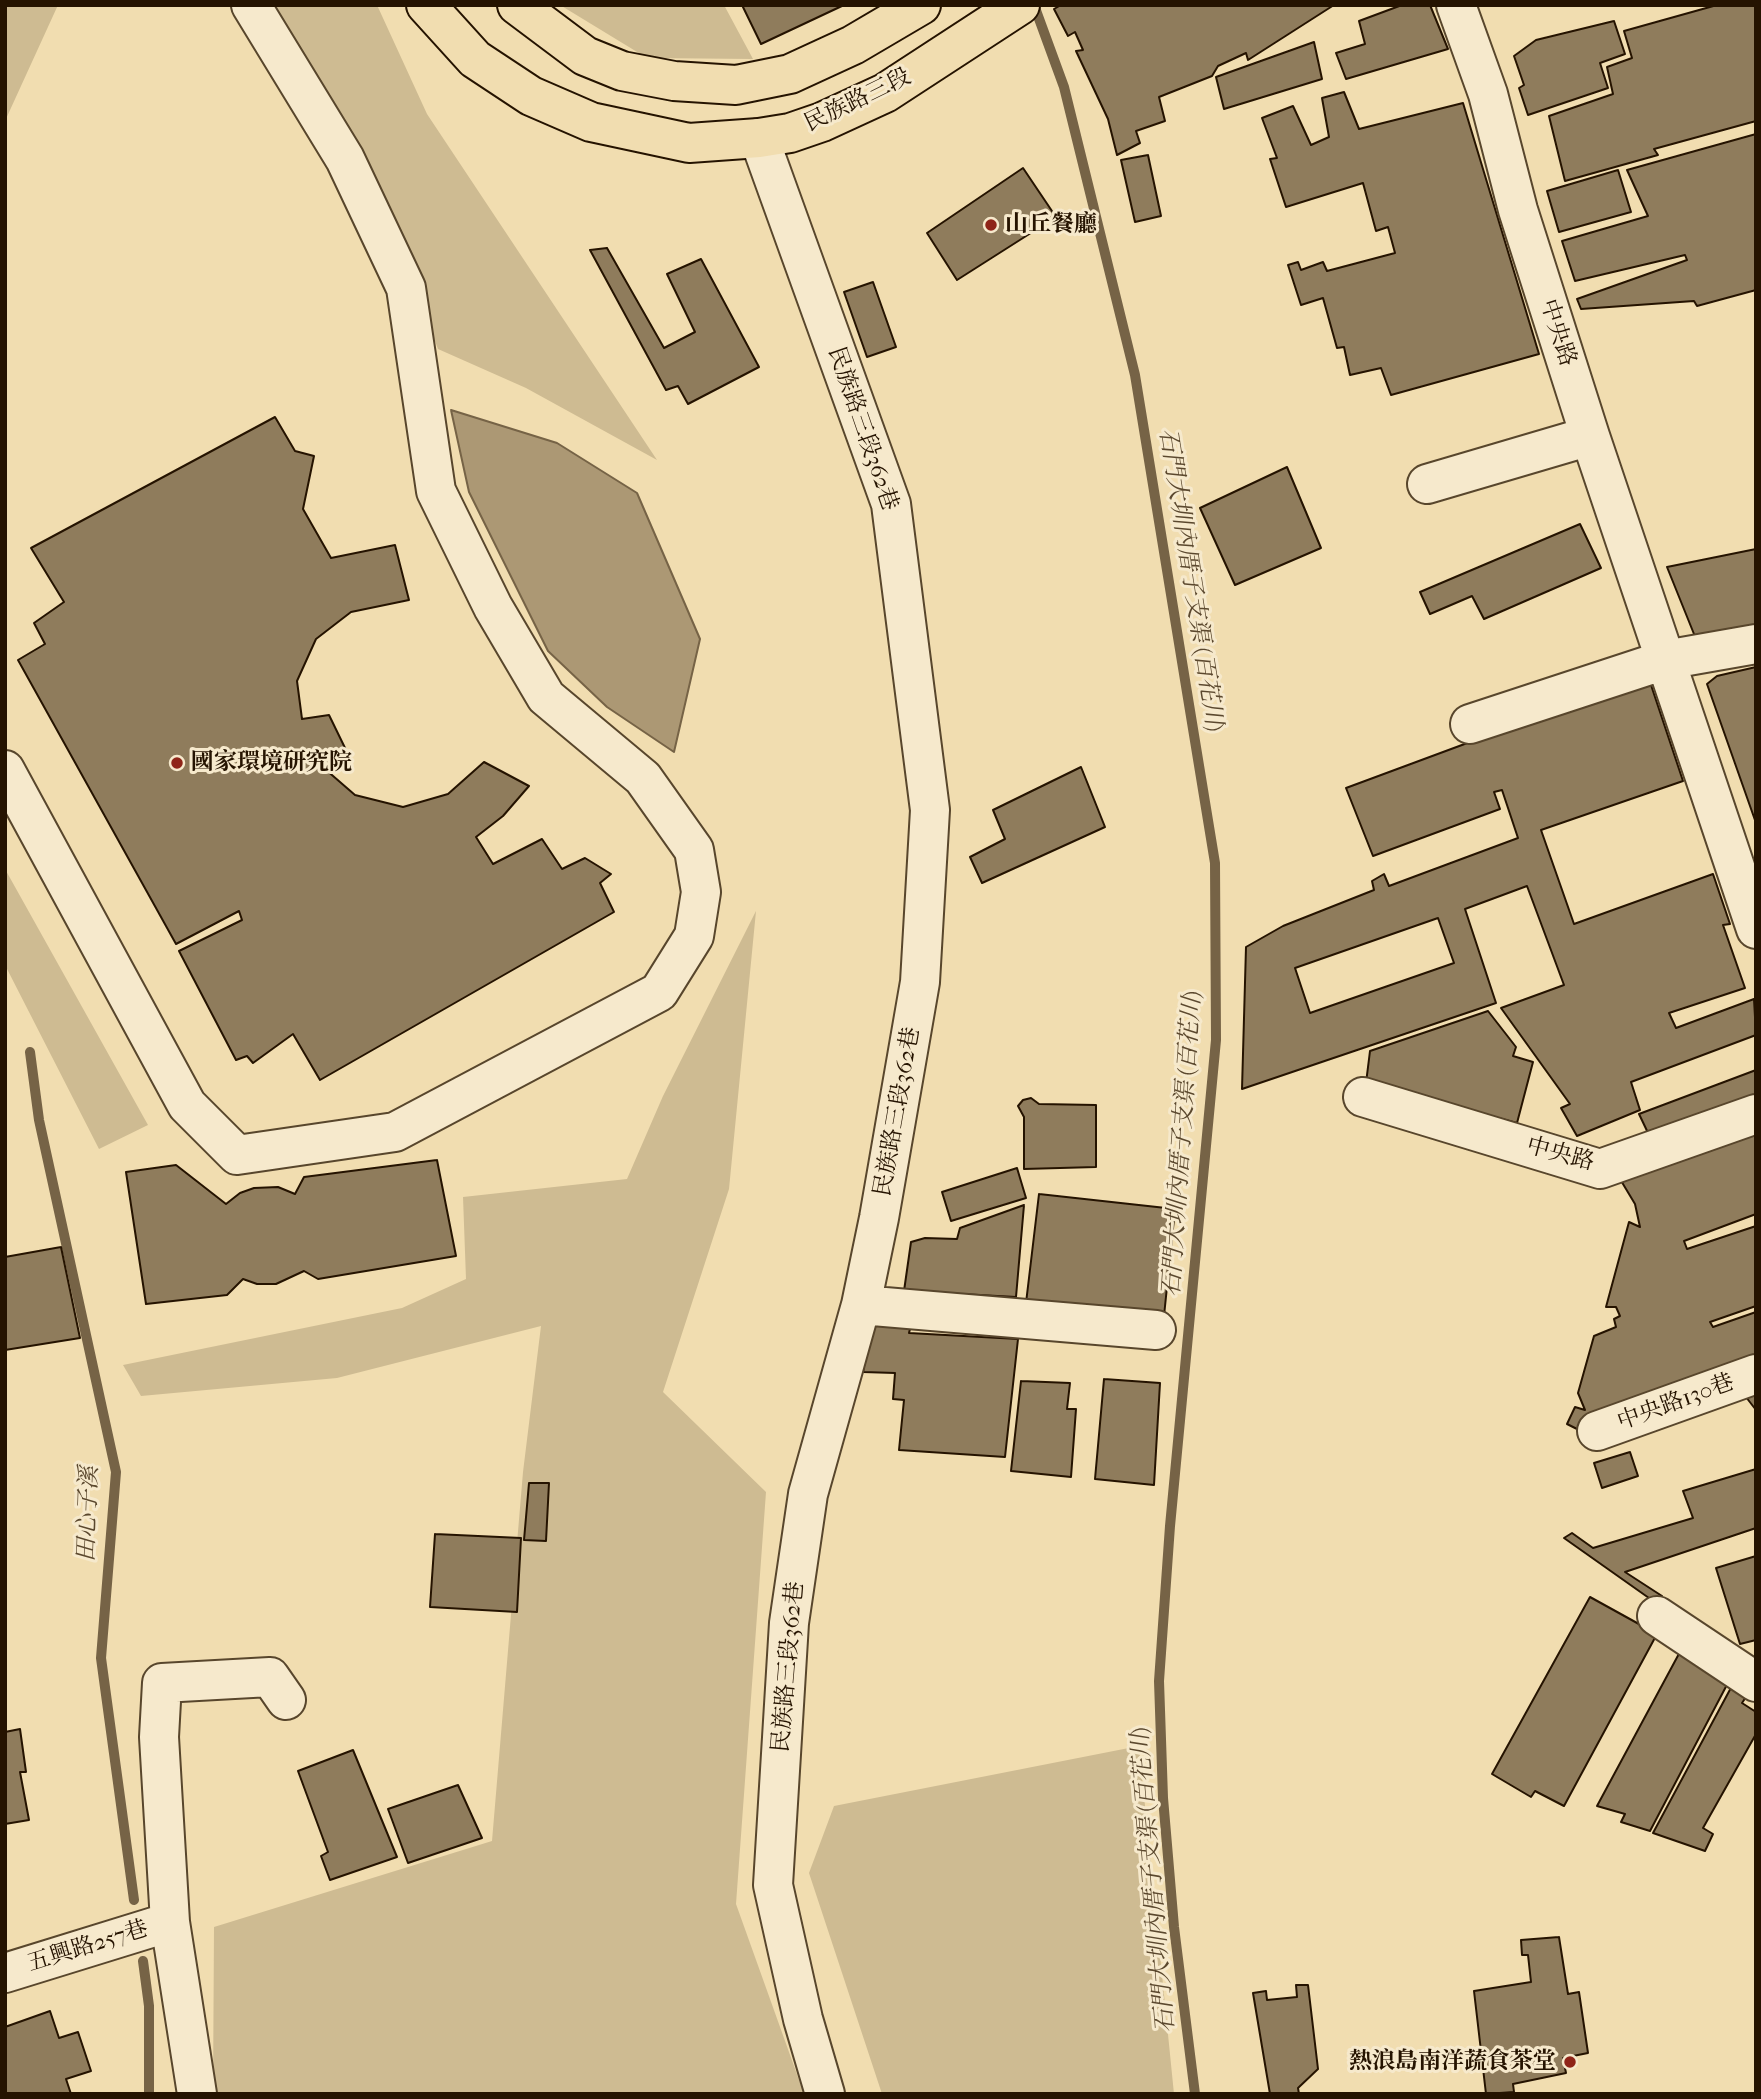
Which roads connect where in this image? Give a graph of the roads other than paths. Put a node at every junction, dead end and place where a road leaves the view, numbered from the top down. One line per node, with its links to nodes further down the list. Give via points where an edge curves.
1 (251, 5): 13 (street, via 345,159 406,288 436,491 546,697 643,778 694,850 701,892 694,936 659,992 395,1132 237,1155 187,1105)
2 (426, 5): 7 (main road, 民族路三段, via 475,59 531,96 591,122 690,143)
3 (517, 5): 4 (main road, via 585,56 622,71 674,81 736,85 790,74 853,45)
4 (921, 5)
5 (1456, 5): 8 (street, 中央路, via 1488,94 1518,210)
6 (1016, 8): 7 (main road, 民族路三段, via 885,93 822,122)
7 (759, 138): 17 (street, 民族路三段362巷, via 891,504 930,810 920,982)
8 (1590, 436): 9 (street); 11 (street, 中央路)
9 (1427, 484)
10 (1756, 645): 11 (street)
11 (1665, 660): 12 (street); 14 (street, 中央路)
12 (1470, 724)
13 (5, 770)
14 (1756, 929)
15 (1363, 1097): 16 (street, 中央路, via 1600,1169)
16 (1756, 1114)
17 (861, 1305): 18 (street); 27 (street, 民族路三段362巷, via 807,1494 789,1623 773,1885)
18 (1156, 1330)
19 (1756, 1374): 20 (street, 中央路130巷)
20 (1597, 1431)
21 (1657, 1616): 22 (street)
22 (1756, 1682)
23 (286, 1700): 24 (street, via 270,1677 162,1683 159,1737)
24 (170, 1922): 25 (street, 五興路257巷); 26 (street)
25 (5, 1973)
26 (197, 2094)
27 (825, 2094)

